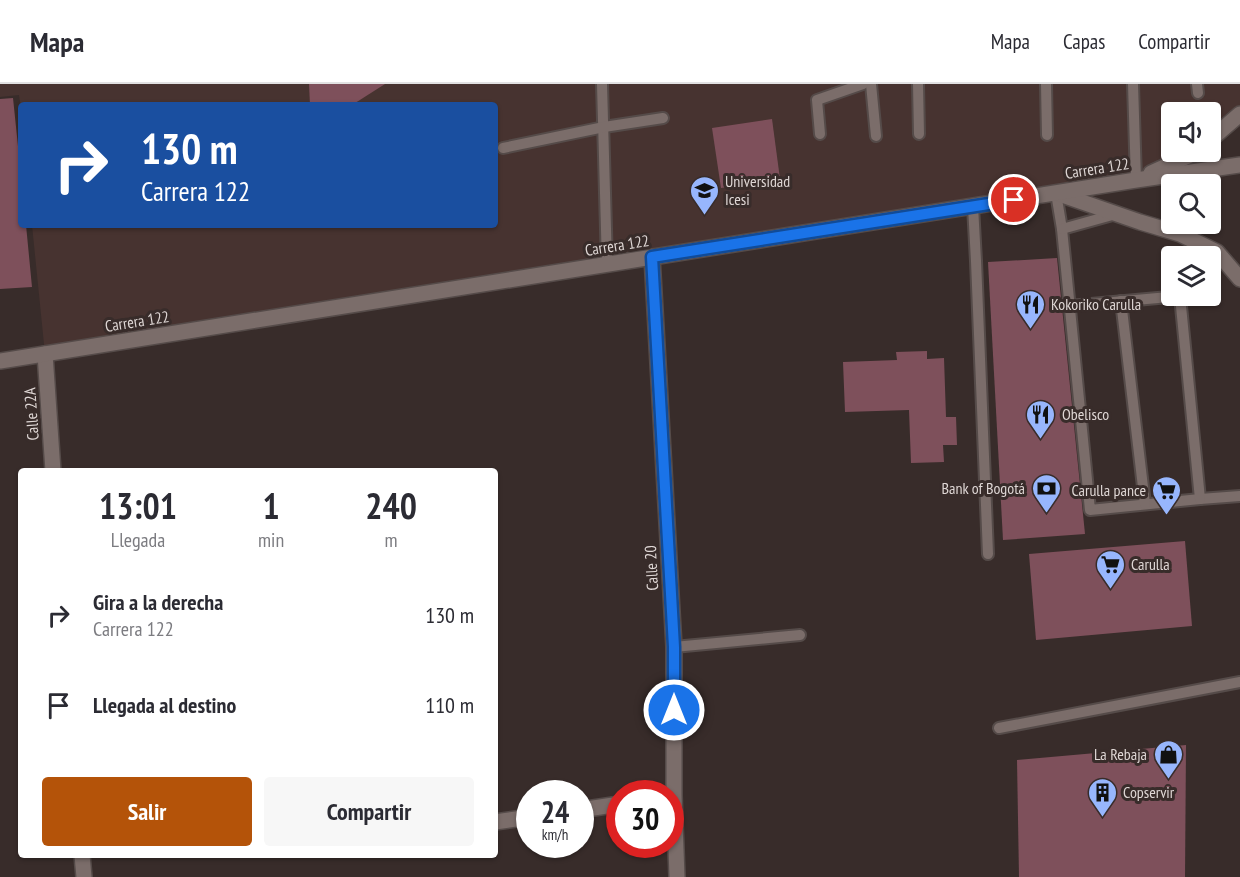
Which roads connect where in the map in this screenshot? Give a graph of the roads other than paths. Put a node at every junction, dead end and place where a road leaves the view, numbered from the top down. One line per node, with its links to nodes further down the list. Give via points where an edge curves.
1 (602, 84): 9 (lane)
2 (863, 84): 11 (lane, via 817,100)
3 (871, 84): 14 (lane)
4 (918, 84): 12 (lane)
5 (1046, 84): 13 (lane)
6 (1133, 84): 18 (lane)
7 (1240, 114): 10 (street)
8 (663, 118): 9 (lane)
9 (604, 127): 15 (lane); 24 (lane)
10 (1221, 130)
11 (820, 134)
12 (919, 134)
13 (1047, 135)
14 (876, 136)
15 (503, 148)
16 (1175, 162): 18 (street)
17 (1240, 165): 18 (street, Carrera 122)
18 (1136, 180): 19 (street, Carrera 122)
19 (1056, 193): 20 (street, Carrera 122); 21 (street); 22 (lane)
20 (973, 206): 23 (street, Carrera 122); 34 (lane)
21 (1116, 214): 22 (lane); 25 (street, via 1180,234 1217,252)
22 (1062, 229): 27 (lane)
23 (652, 257): 24 (street, Carrera 122); 36 (street, Calle 20)
24 (607, 264): 28 (street, Carrera 122)
25 (1240, 279)
26 (1121, 301): 27 (lane); 32 (lane, via 1180,296); 33 (lane)
27 (1069, 306): 33 (lane, via 1090,510)
28 (45, 354): 29 (street, Carrera 122); 30 (street, Calle 22A)
29 (0, 361)
30 (53, 468)
31 (1240, 496): 32 (lane)
32 (1200, 499): 33 (lane)
33 (1145, 504)
34 (988, 554)
35 (800, 635): 36 (lane)
36 (674, 647): 39 (street, Calle 20)
37 (1240, 682): 38 (lane)
38 (999, 728)
39 (673, 780)
40 (516, 819): 41 (street)
41 (498, 822)
42 (82, 858): 44 (street)
43 (676, 858): 45 (street, Calle 20)
44 (84, 877)
45 (677, 877)

